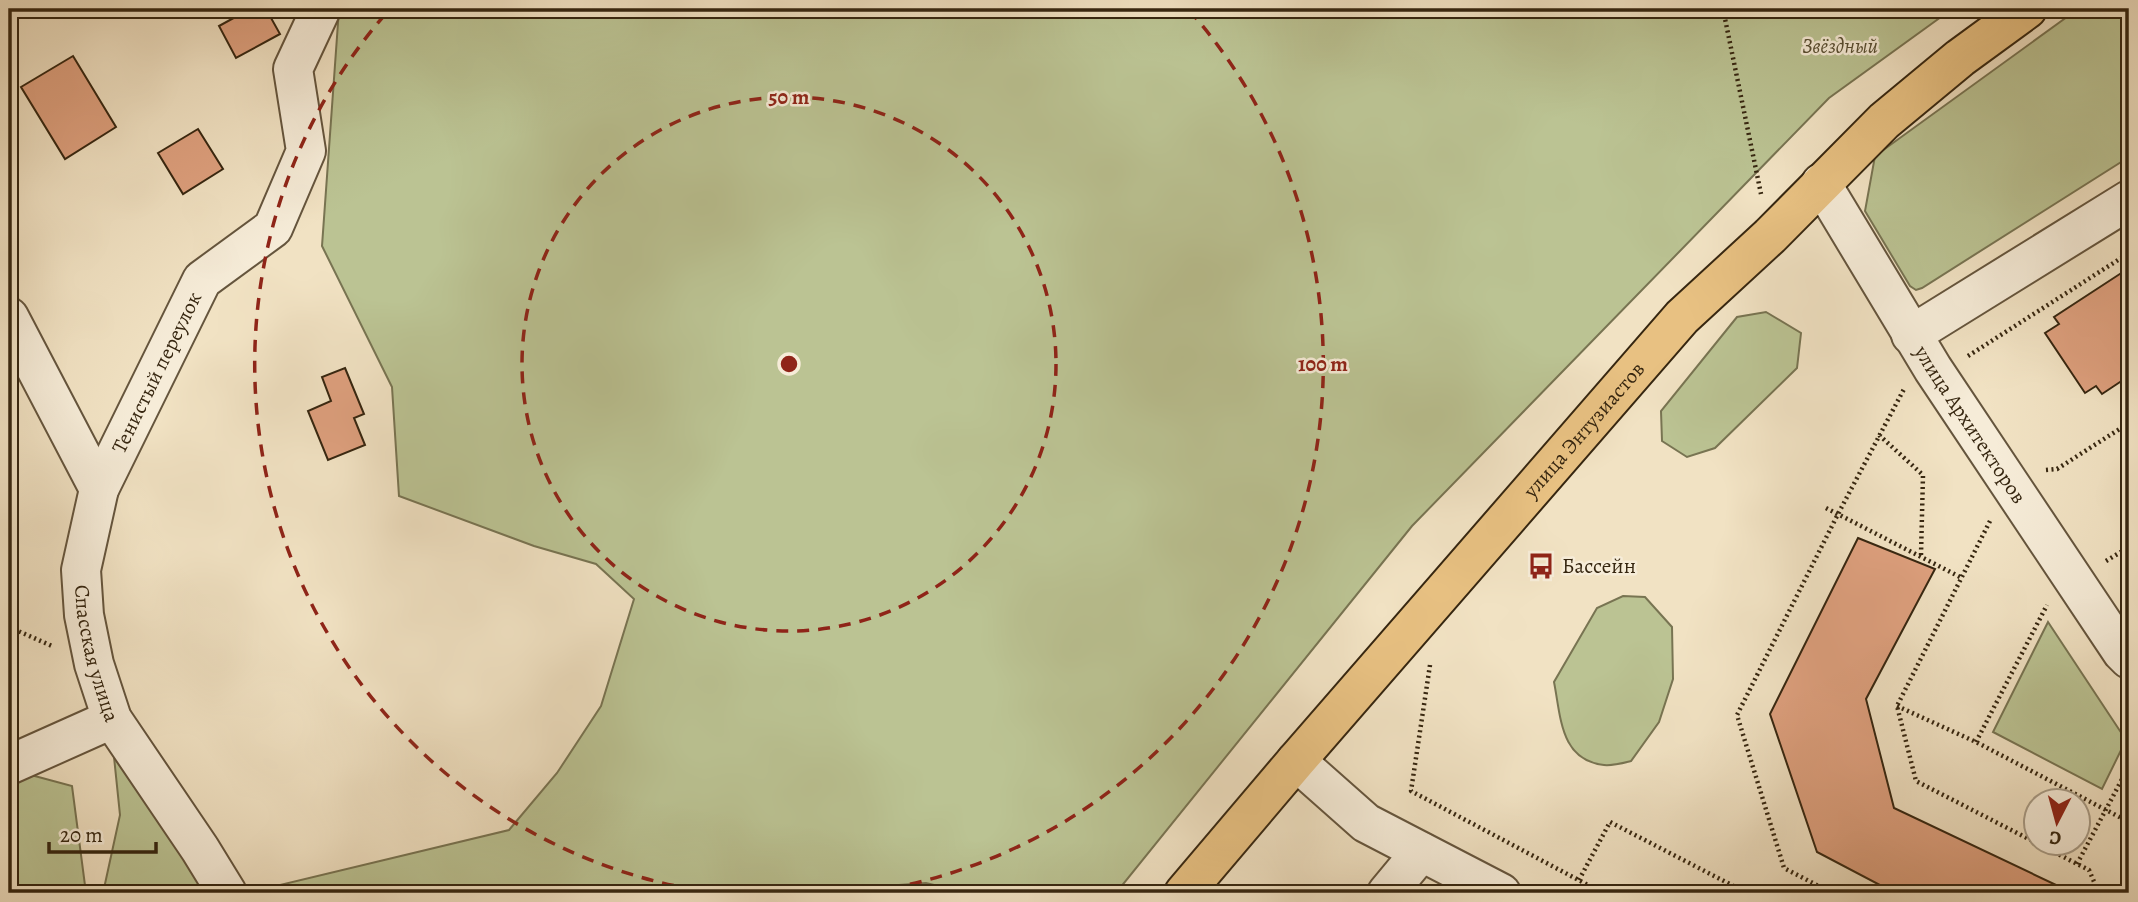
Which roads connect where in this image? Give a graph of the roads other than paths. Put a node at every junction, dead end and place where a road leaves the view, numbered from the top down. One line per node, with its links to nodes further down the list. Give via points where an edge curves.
1 (321, 9): 7 (street, Тенистый переулок, via 293,69 306,151 273,228 202,280)
2 (2026, 9): 3 (main road, улица Энтузиастов, via 1884,121)
3 (1822, 183): 6 (street, улица Архитекторов); 10 (main road, улица Энтузиастов, via 1682,317)
4 (2129, 200): 6 (street)
5 (9, 317): 7 (street)
6 (1912, 335): 8 (street, улица Архитекторов)
7 (99, 489): 9 (street, Спасская улица, via 81,570 94,664)
8 (2129, 659)
9 (112, 719): 11 (street); 13 (street, Спасская улица)
10 (1296, 761): 12 (street, via 1366,822); 14 (main road, улица Энтузиастов)
11 (9, 765)
12 (1421, 852): 15 (street); 16 (street)
13 (227, 893)
14 (1184, 893)
15 (1387, 893)
16 (1501, 893)

